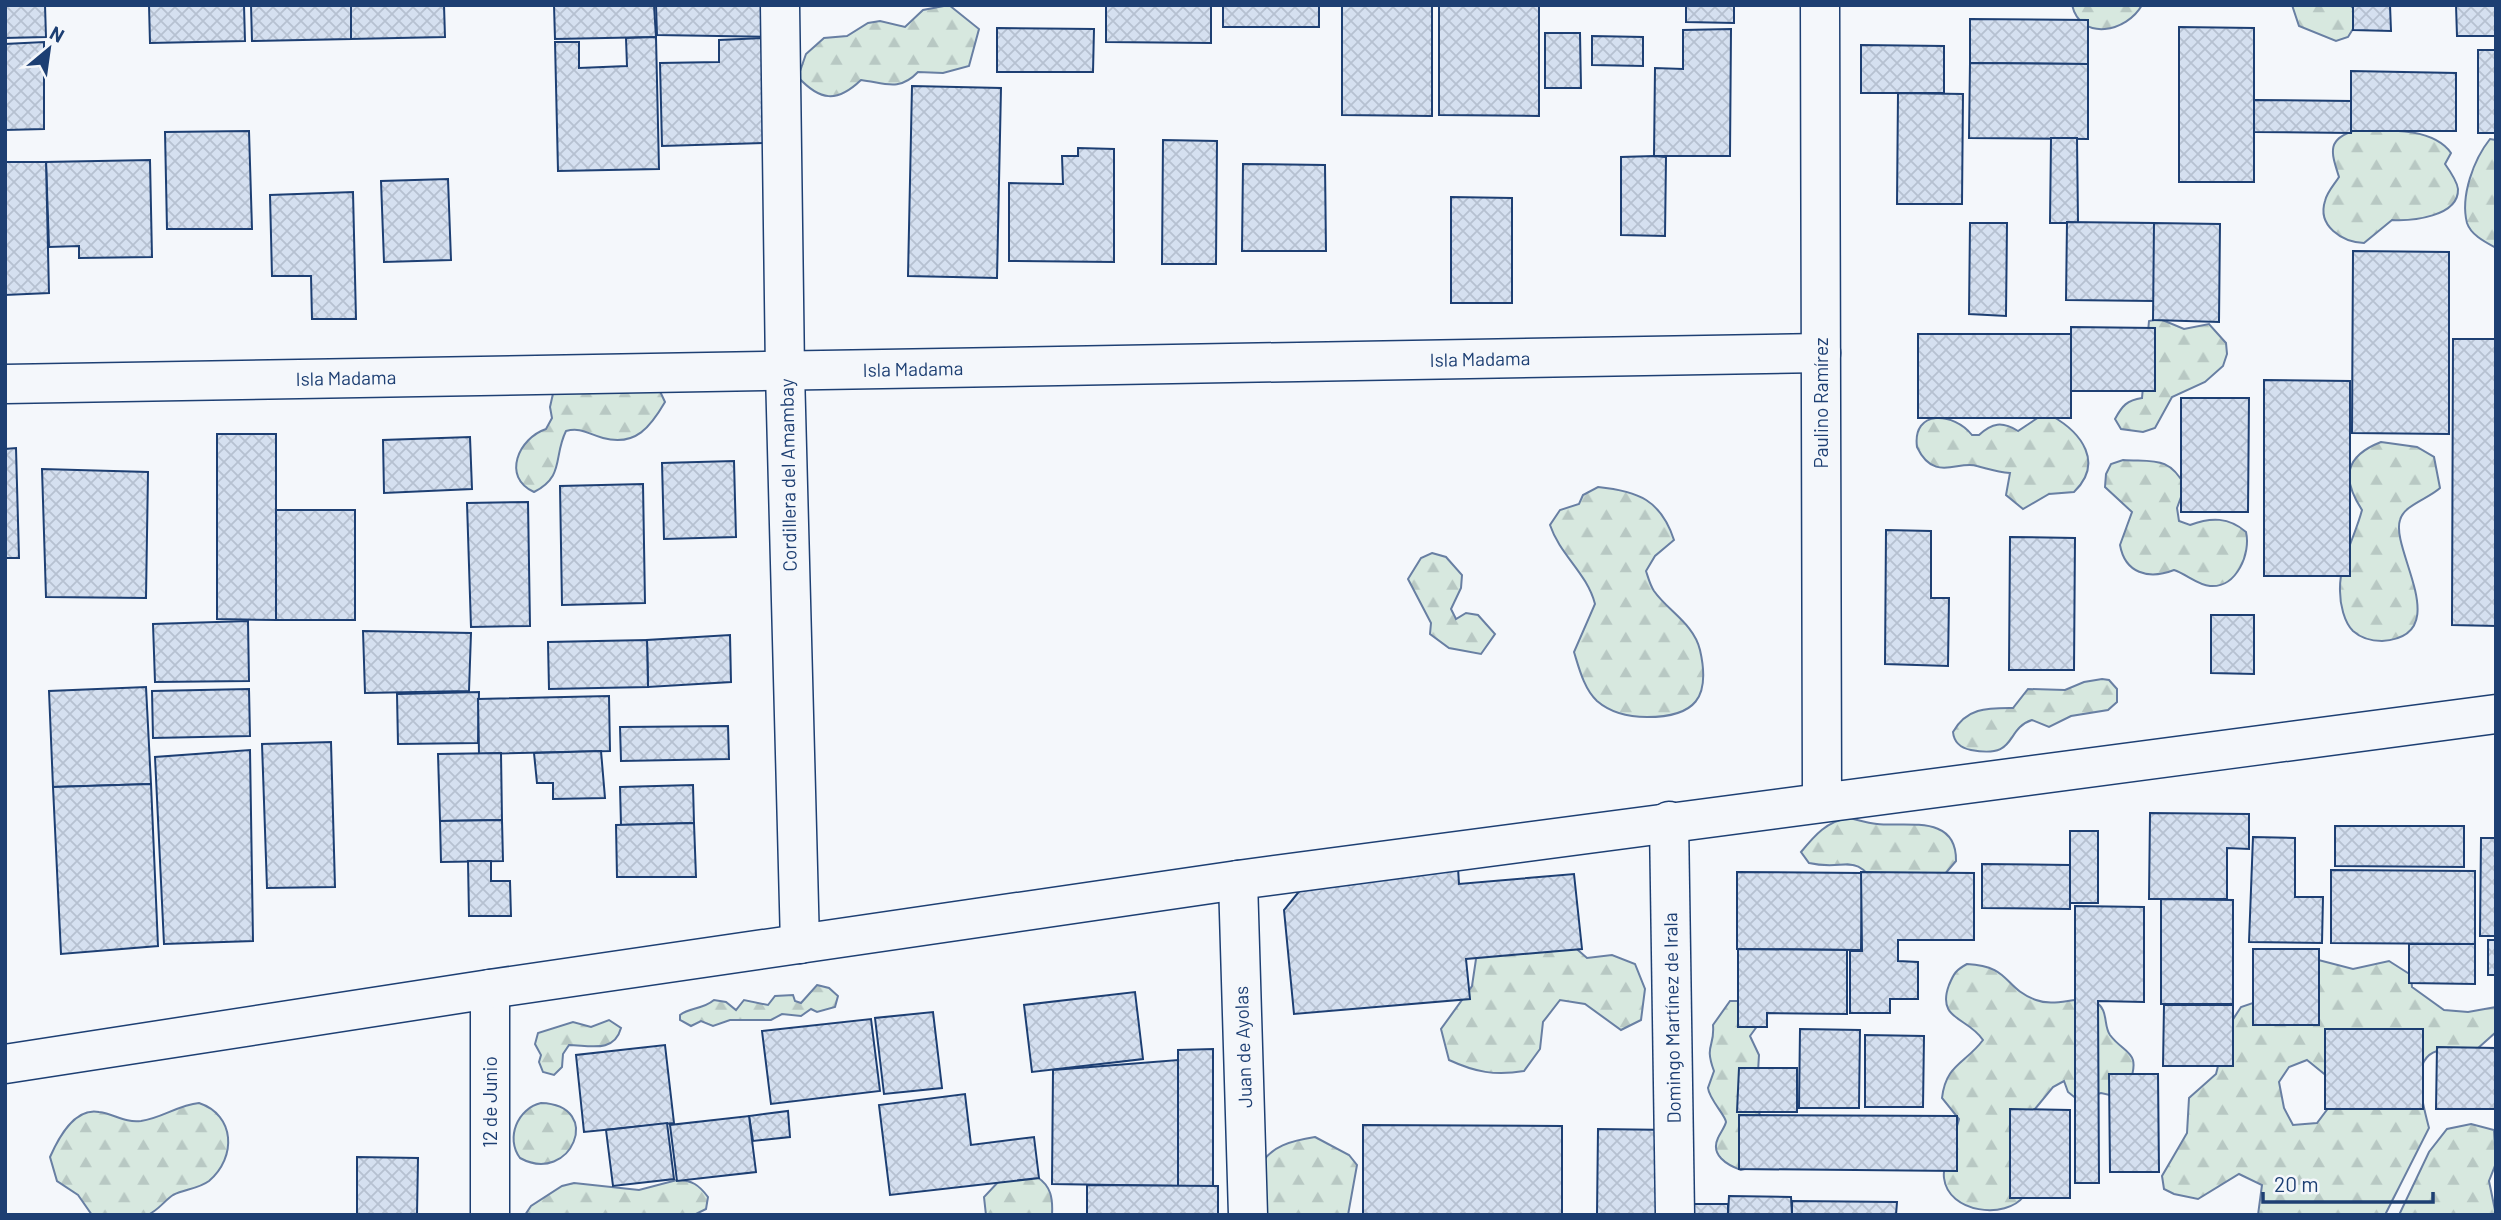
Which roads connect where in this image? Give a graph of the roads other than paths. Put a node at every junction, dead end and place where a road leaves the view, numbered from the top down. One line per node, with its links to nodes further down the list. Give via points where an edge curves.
1 (780, 5): 4 (street, Cordillera del Amambay)
2 (1820, 5): 3 (street, Paulino Ramírez)
3 (1821, 353): 4 (street, Isla Madama); 7 (street, Paulino Ramírez)
4 (785, 372): 5 (street, Isla Madama); 10 (street, Cordillera del Amambay)
5 (5, 384)
6 (2496, 713): 7 (street)
7 (1822, 801): 8 (street)
8 (1670, 821): 9 (street); 15 (street, Domingo Martínez de Irala)
9 (1238, 880): 10 (street); 14 (street, Juan de Ayolas)
10 (800, 944): 11 (street)
11 (490, 989): 12 (street); 13 (street, 12 de Junio)
12 (5, 1064)
13 (491, 1215)
14 (1248, 1215)
15 (1675, 1215)

